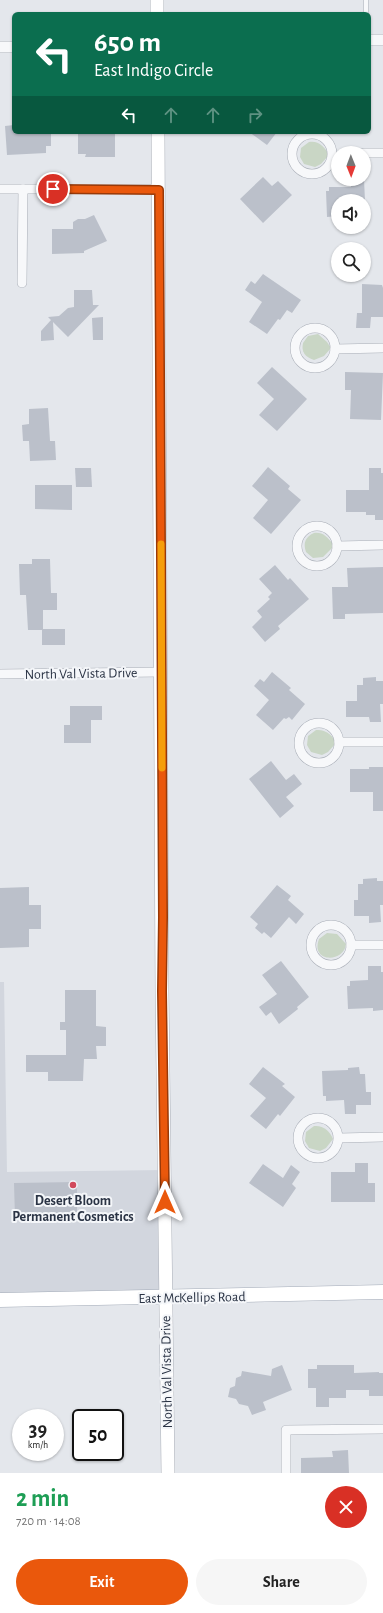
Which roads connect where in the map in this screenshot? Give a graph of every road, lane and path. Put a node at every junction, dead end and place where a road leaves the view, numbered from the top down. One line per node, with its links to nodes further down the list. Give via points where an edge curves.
1 (157, 0): 2 (lane); 4 (main road)
2 (164, 0)
3 (366, 0): 5 (lane)
4 (157, 12)
5 (366, 12)
6 (371, 40): 7 (street)
7 (383, 40)
8 (0, 47): 9 (street)
9 (12, 47)
10 (158, 134): 16 (main road, North Val Vista Drive)
11 (371, 153): 12 (street)
12 (383, 153)
13 (336, 154): 13 (street, via 328,141 316,134 302,136 292,154 295,166 300,171 312,175 319,174 329,166)
14 (0, 189): 15 (street)
15 (23, 189): 16 (street); 17 (street)
16 (159, 190): 22 (main road, North Val Vista Drive)
17 (22, 283)
18 (383, 348): 19 (street)
19 (335, 349): 19 (street, via 335,342 327,331 314,327 302,332 295,343 296,356 312,368 330,361)
20 (383, 545): 21 (street)
21 (337, 546): 21 (street, via 334,535 329,530 317,526 311,527 301,535 297,547 303,559 314,565 321,565 332,559)
22 (161, 672): 23 (street, North Val Vista Drive); 31 (main road, North Val Vista Drive)
23 (0, 674)
24 (339, 742): 24 (street, via 338,736 330,726 318,723 306,728 302,733 300,746 306,757 324,762 335,755); 25 (street)
25 (383, 742)
26 (351, 945): 26 (street, via 347,933 330,925 324,926 314,934 310,947 316,959 328,966 342,963 347,958); 27 (street)
27 (383, 945)
28 (383, 1137): 29 (street)
29 (339, 1138): 29 (street, via 334,1125 322,1118 309,1120 303,1124 297,1136 300,1149 311,1158 317,1159 330,1155 335,1150)
30 (383, 1292): 31 (main road, East McKellips Road)
31 (165, 1298): 32 (main road, East McKellips Road); 34 (main road, North Val Vista Drive)
32 (0, 1300)
33 (383, 1428): 35 (street, via 286,1430)
34 (168, 1473)
35 (286, 1473)

